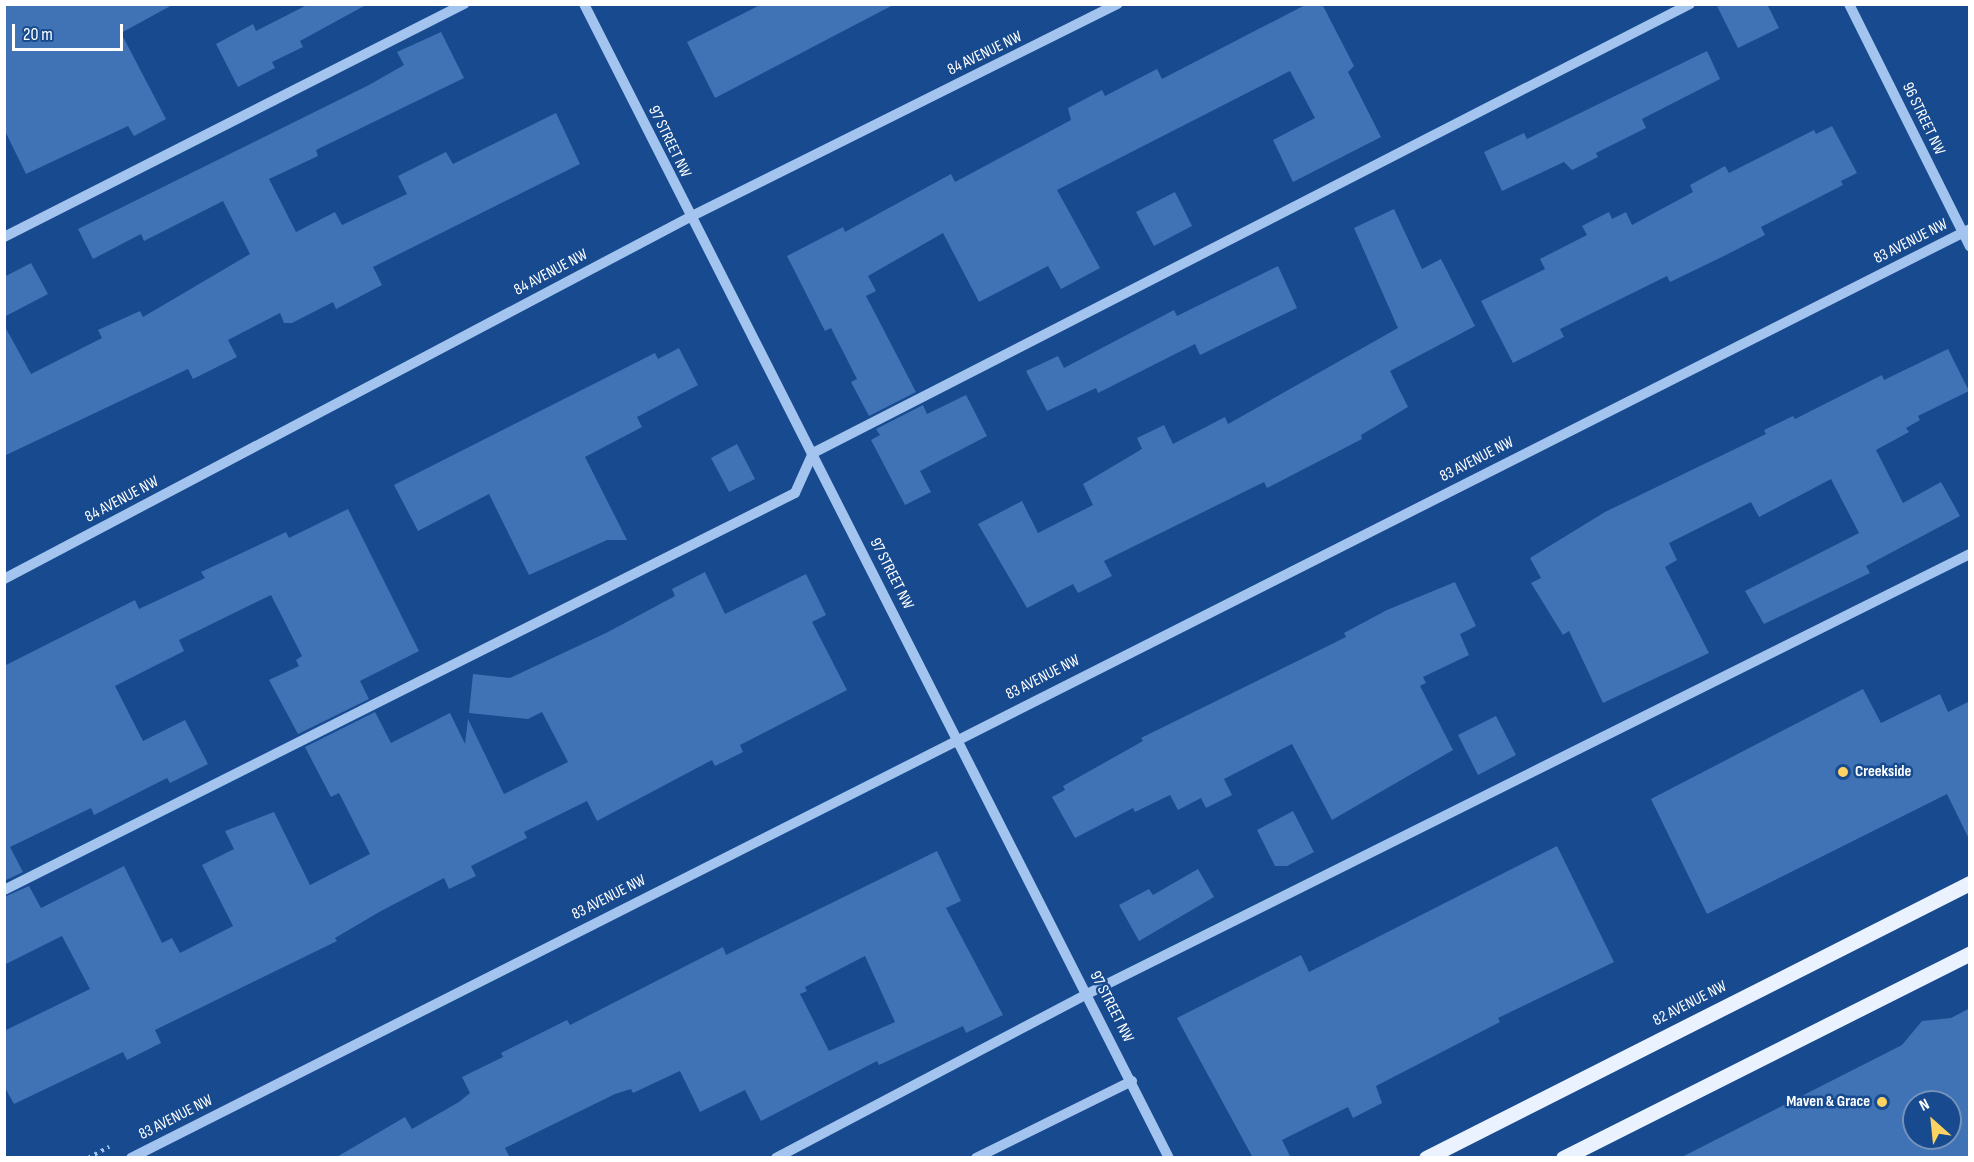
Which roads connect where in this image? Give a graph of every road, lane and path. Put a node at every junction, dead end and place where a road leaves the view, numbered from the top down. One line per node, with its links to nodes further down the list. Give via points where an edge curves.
1 (464, 4): 8 (street)
2 (584, 4): 6 (street, 97 STREET NW)
3 (1118, 4): 6 (street, 84 AVENUE NW)
4 (1690, 4): 10 (street)
5 (1849, 4): 7 (street, 96 STREET NW)
6 (690, 217): 10 (street, 97 STREET NW); 12 (street, 84 AVENUE NW)
7 (1966, 231): 9 (street, 96 STREET NW); 13 (street, 83 AVENUE NW)
8 (4, 237)
9 (1970, 247)
10 (813, 453): 13 (street, 97 STREET NW); 15 (street, via 795,492)
11 (1970, 554): 17 (street)
12 (4, 579)
13 (957, 738): 17 (street, 97 STREET NW); 19 (street, 83 AVENUE NW)
14 (1970, 883): 23 (main road, 82 AVENUE NW)
15 (4, 890)
16 (1970, 953): 24 (main road)
17 (1087, 994): 18 (street, 97 STREET NW); 20 (street)
18 (1132, 1081): 21 (street); 22 (street, 97 STREET NW)
19 (131, 1158)
20 (776, 1158)
21 (976, 1158)
22 (1169, 1158)
23 (1426, 1158)
24 (1563, 1158)

